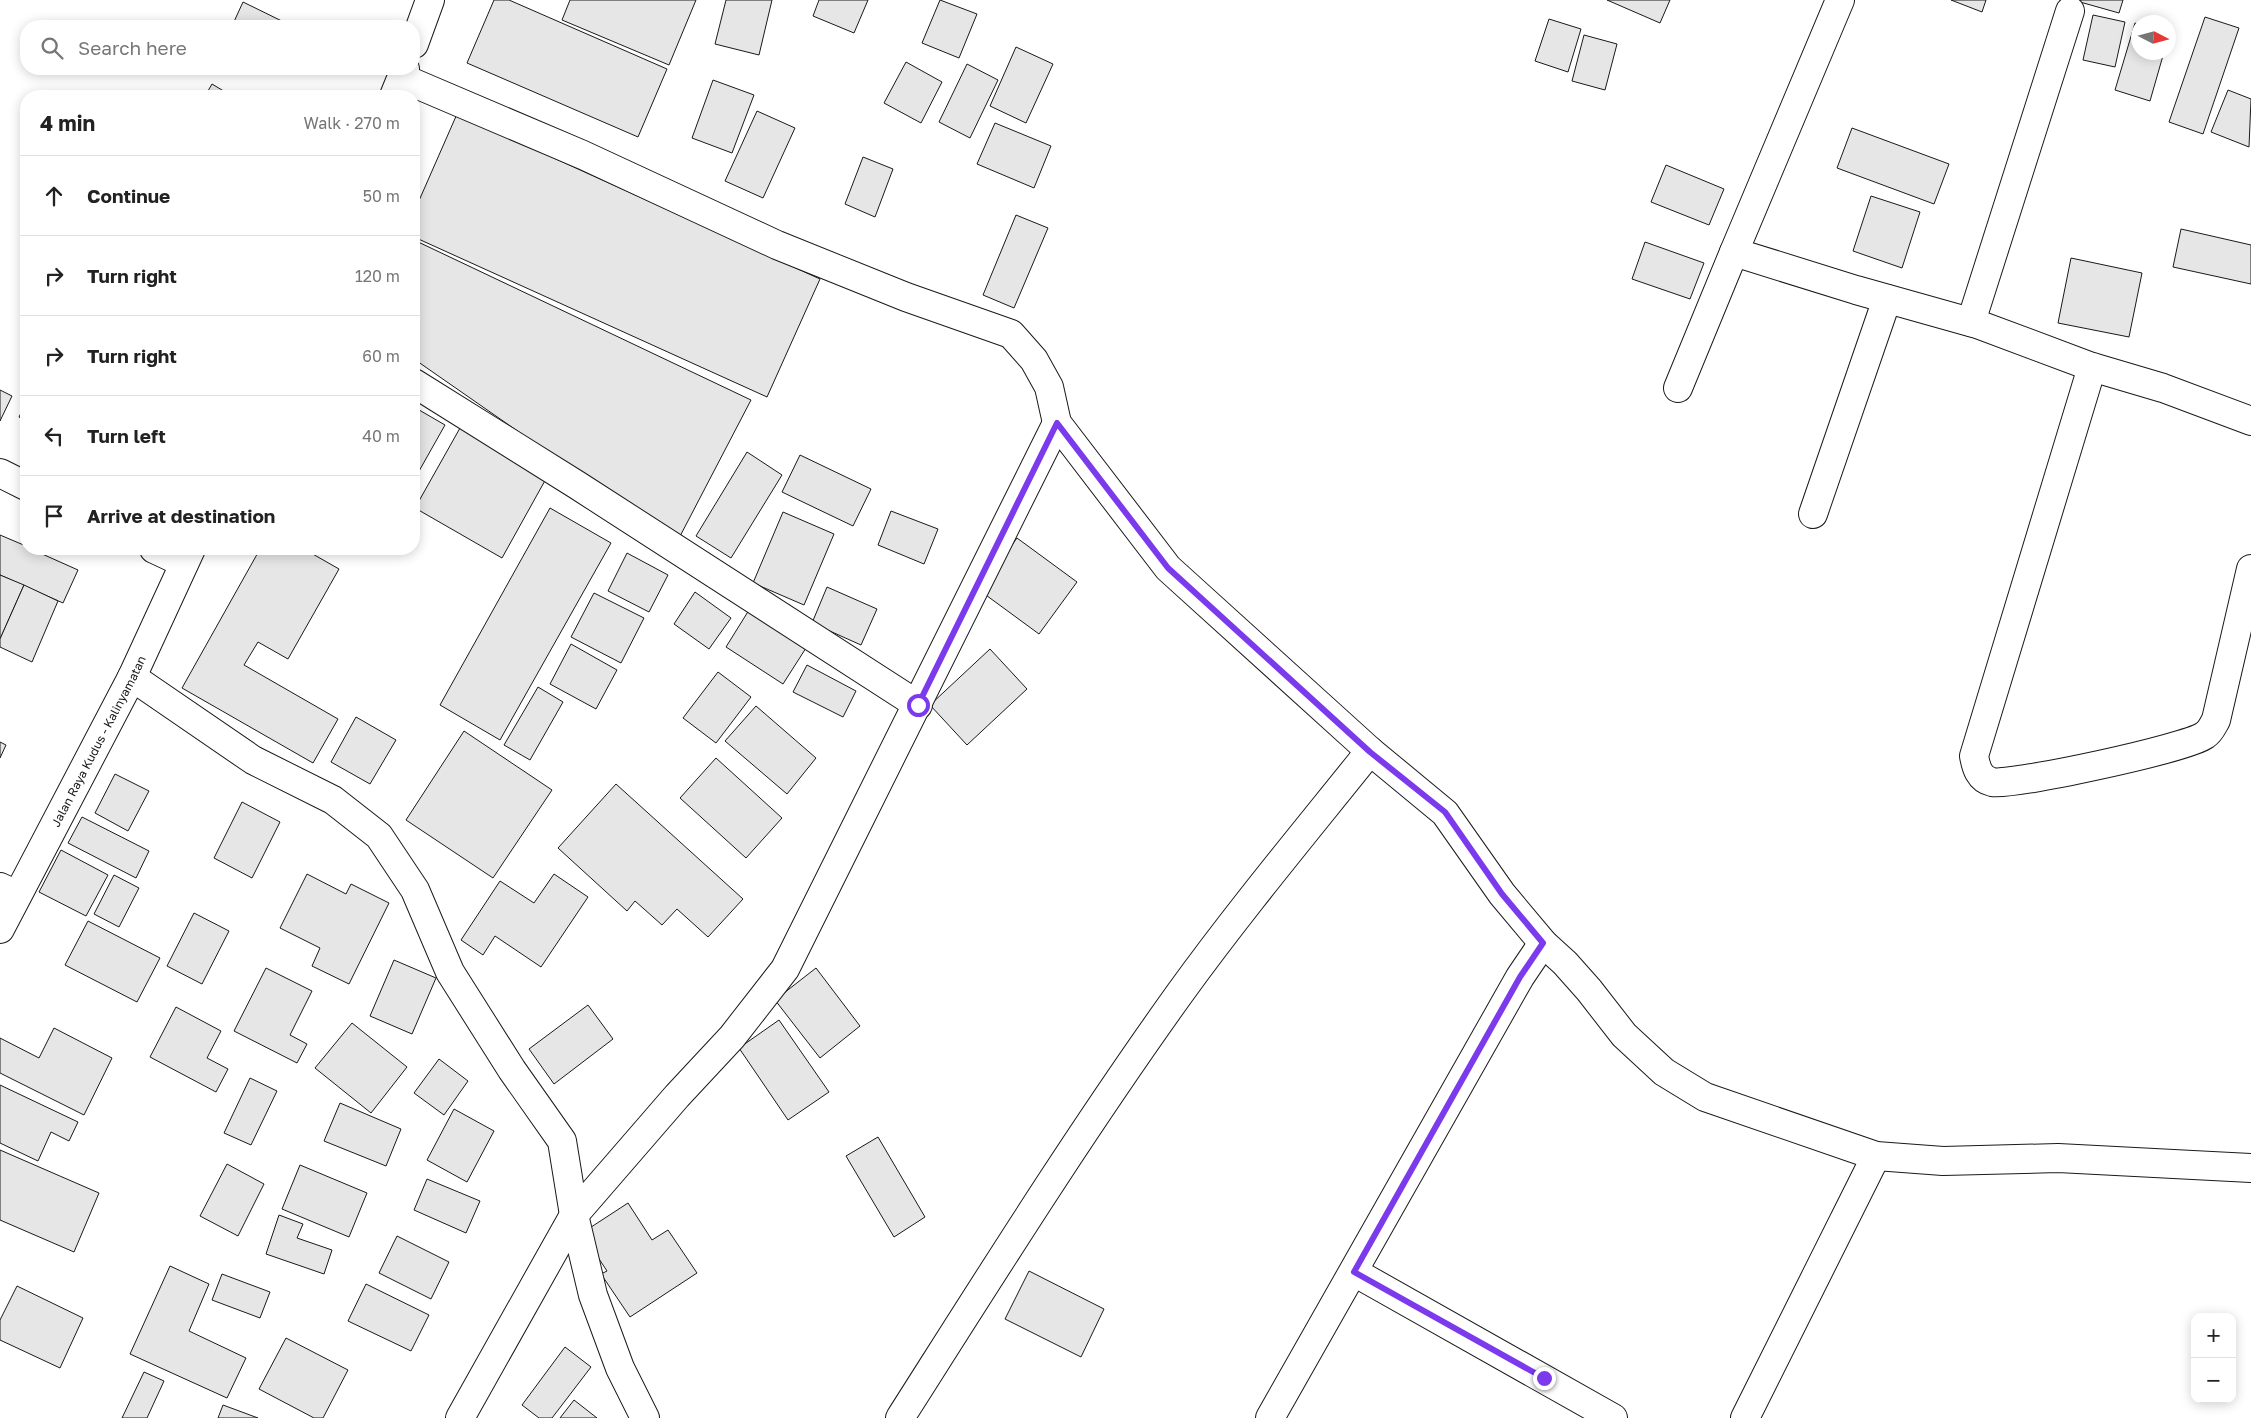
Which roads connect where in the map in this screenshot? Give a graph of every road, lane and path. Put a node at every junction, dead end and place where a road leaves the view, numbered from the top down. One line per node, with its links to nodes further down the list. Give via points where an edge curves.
1 (430, 0): 4 (street)
2 (1840, 0): 6 (street)
3 (2070, 11): 8 (street)
4 (420, 28)
5 (400, 81): 13 (street, via 584,155 778,245 906,297 1011,334 1034,360 1050,387)
6 (1734, 252): 7 (street); 11 (street)
7 (1887, 298): 8 (street); 16 (street)
8 (1971, 322): 9 (street)
9 (2092, 367): 12 (street, via 2163,388); 18 (street, via 1974,756 1976,768 1984,778 1994,782 2024,778 2139,757 2205,736 2216,720)
10 (420, 387): 20 (street)
11 (1678, 388)
12 (2251, 421)
13 (1057, 423): 20 (street); 21 (street, via 1168,568)
14 (0, 473): 15 (street)
15 (20, 483)
16 (1813, 514)
17 (187, 556): 19 (street, Jalan Raya Kudus - Kalinyamatan)
18 (2251, 569)
19 (132, 677): 22 (street, Jalan Raya Kudus - Kalinyamatan); 27 (street, via 253,760 333,800 379,836 415,890 455,979 512,1070 562,1141)
20 (918, 705): 27 (street, via 785,969 732,1037)
21 (1370, 752): 24 (street, via 1445,812 1502,894); 31 (street, via 1264,882 1180,993 1046,1190)
22 (9, 891): 23 (street, Jalan Raya Kudus - Kalinyamatan)
23 (0, 929)
24 (1543, 943): 25 (street, via 1589,990 1624,1035 1664,1072 1705,1097); 28 (street, via 1520,977)
25 (1876, 1156): 26 (street, via 1943,1161 2058,1158); 34 (street)
26 (2251, 1168)
27 (574, 1215): 29 (street); 30 (street, via 593,1295 620,1368)
28 (1354, 1272): 32 (street); 33 (street)
29 (460, 1418)
30 (645, 1418)
31 (900, 1418)
32 (1270, 1418)
33 (1613, 1418)
34 (1744, 1418)

